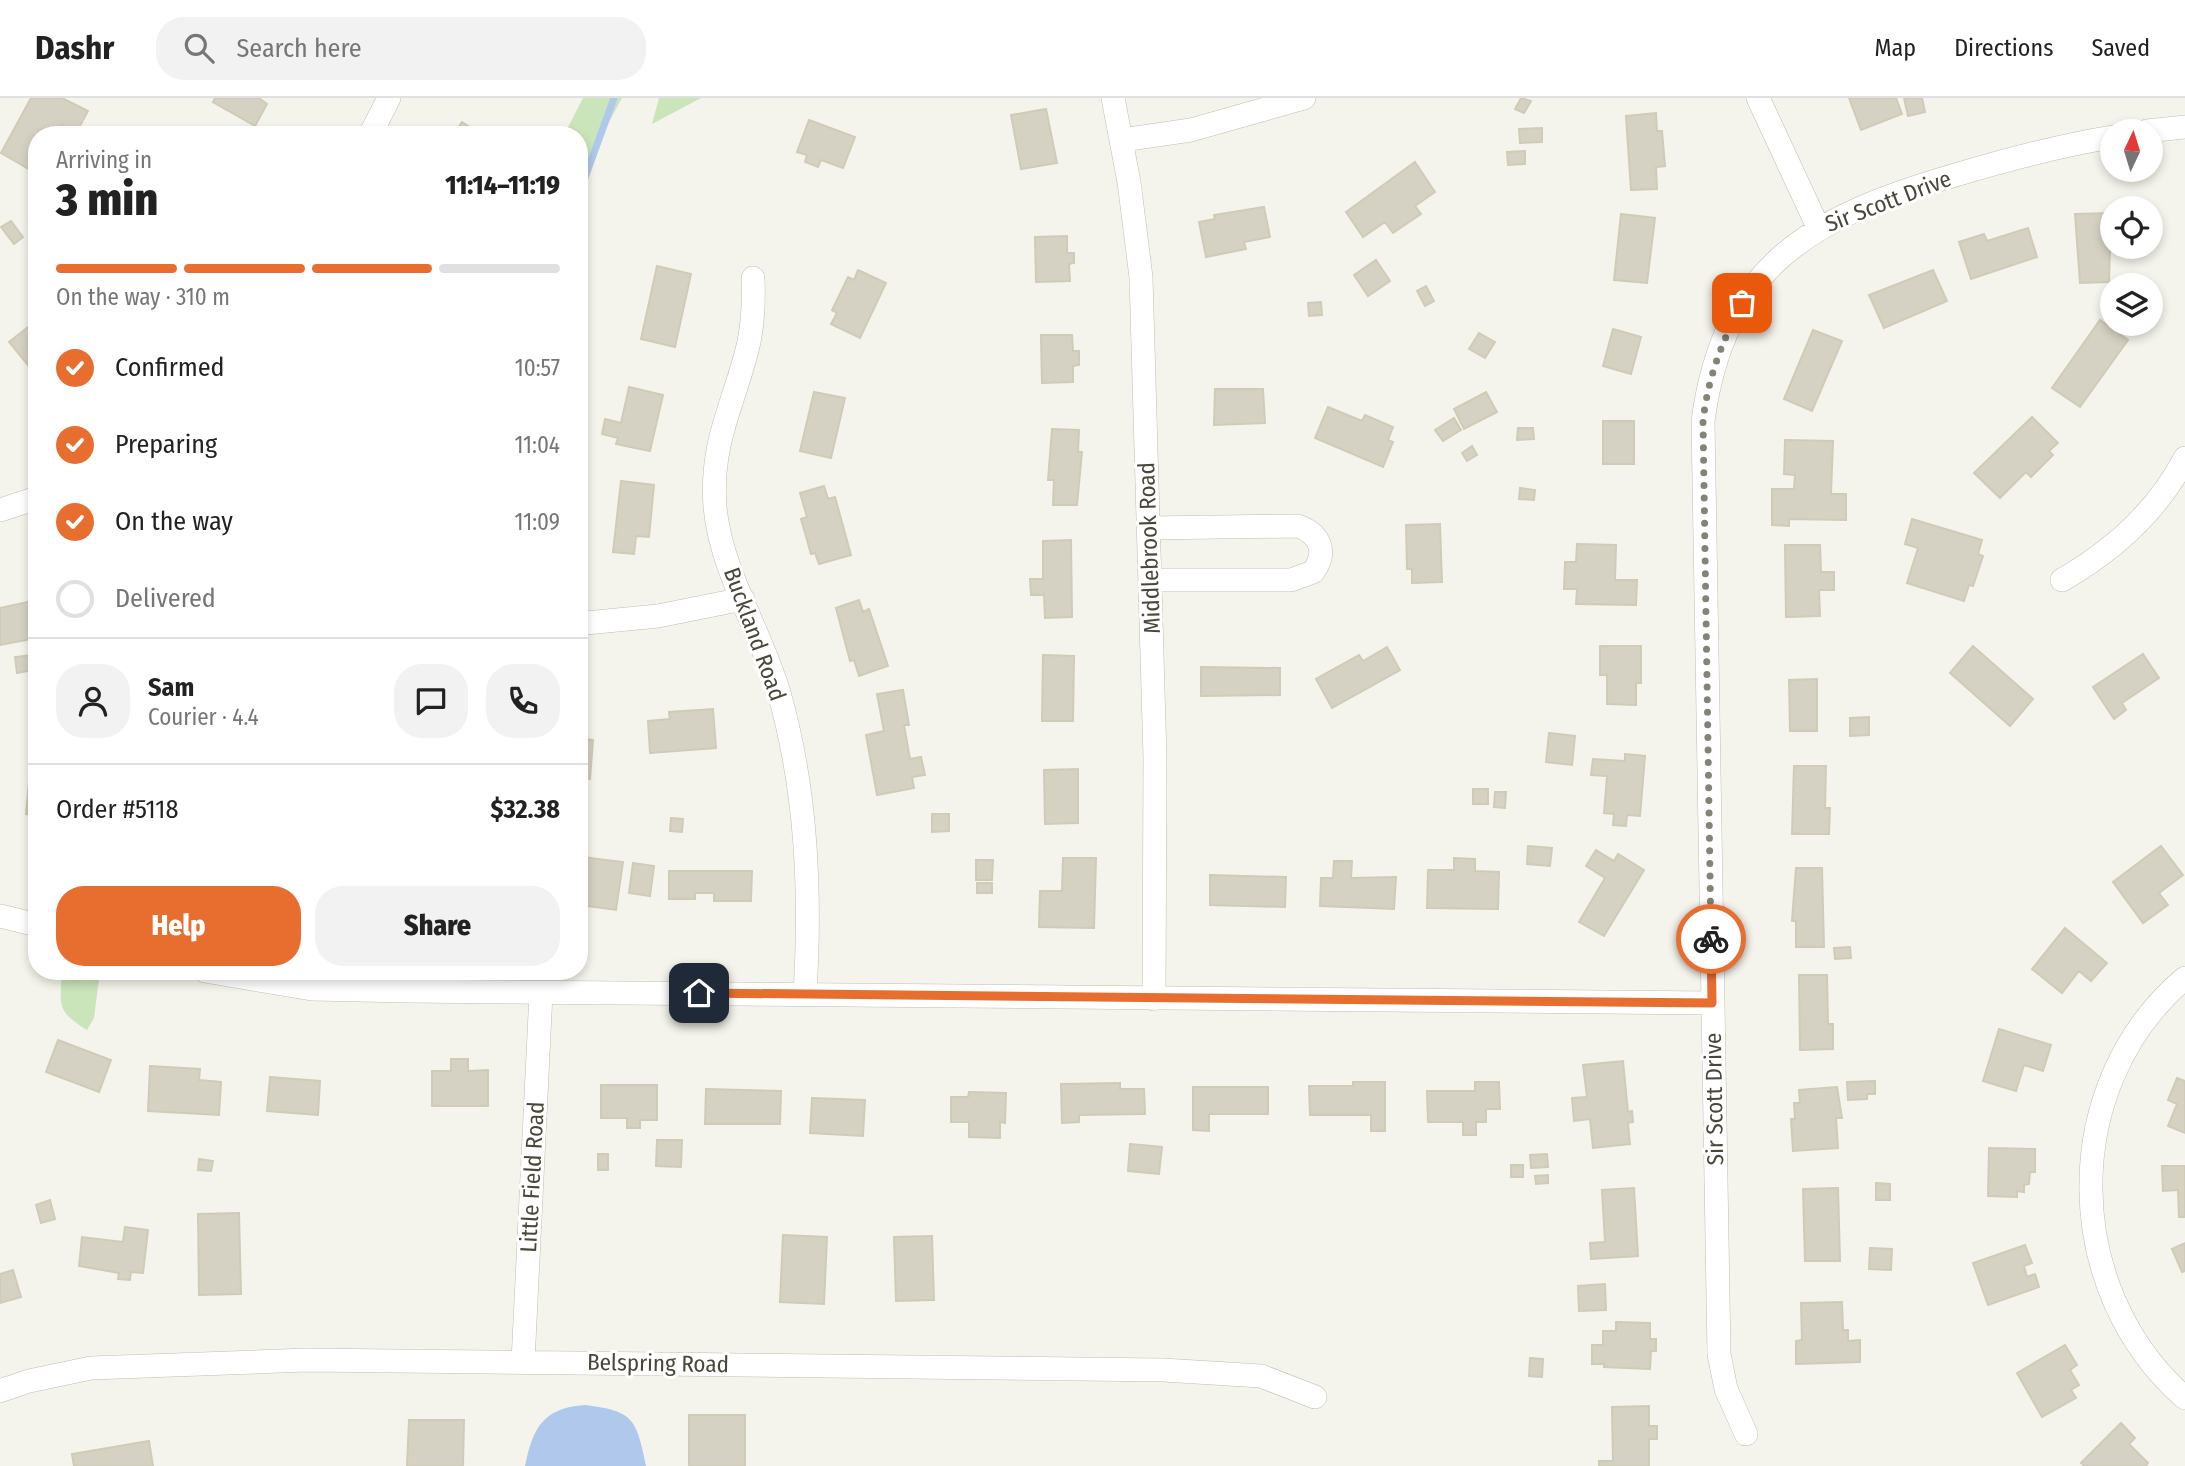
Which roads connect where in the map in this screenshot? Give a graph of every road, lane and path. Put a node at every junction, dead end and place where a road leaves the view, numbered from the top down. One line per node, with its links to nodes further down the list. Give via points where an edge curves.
1 (389, 98): 5 (street)
2 (1113, 98): 8 (street, Middlebrook Road)
3 (1304, 98): 8 (street, via 1191,130)
4 (1758, 98): 10 (street)
5 (375, 126)
6 (2185, 127): 7 (street)
7 (2163, 129)
8 (1122, 140): 15 (street, Middlebrook Road, via 1141,277)
9 (2100, 140): 10 (street, Sir Scott Drive, via 1915,187)
10 (1818, 228): 27 (street, Sir Scott Drive, via 1782,254 1742,303 1719,349 1706,397)
11 (753, 278): 18 (street, Buckland Road, via 748,344 726,413 714,473 723,546)
12 (2185, 458): 17 (street, via 2152,508 2126,536 2096,561)
13 (28, 501): 14 (street)
14 (0, 510)
15 (1149, 528): 16 (street, Middlebrook Road); 16 (street, via 1298,526 1320,542 1321,554 1313,572 1291,580)
16 (1150, 580): 26 (street, Middlebrook Road, via 1157,884)
17 (2062, 580)
18 (743, 599): 19 (street, via 658,616); 25 (street, Buckland Road, via 779,692 795,764 810,911)
19 (588, 623)
20 (0, 916): 21 (street)
21 (28, 923)
22 (2185, 978): 31 (street, via 2139,1030 2116,1070 2090,1170 2099,1266 2116,1310 2141,1350)
23 (258, 980): 24 (street, via 312,989)
24 (541, 993): 25 (street); 28 (street, Little Field Road)
25 (805, 994): 26 (street)
26 (1154, 999): 27 (street)
27 (1712, 1003): 32 (street, Sir Scott Drive, via 1719,1359 1726,1390)
28 (523, 1362): 29 (street, Belspring Road, via 307,1360 91,1368); 30 (street, Belspring Road, via 1176,1371 1261,1376)
29 (0, 1391)
30 (1315, 1397)
31 (2185, 1398)
32 (1746, 1434)

